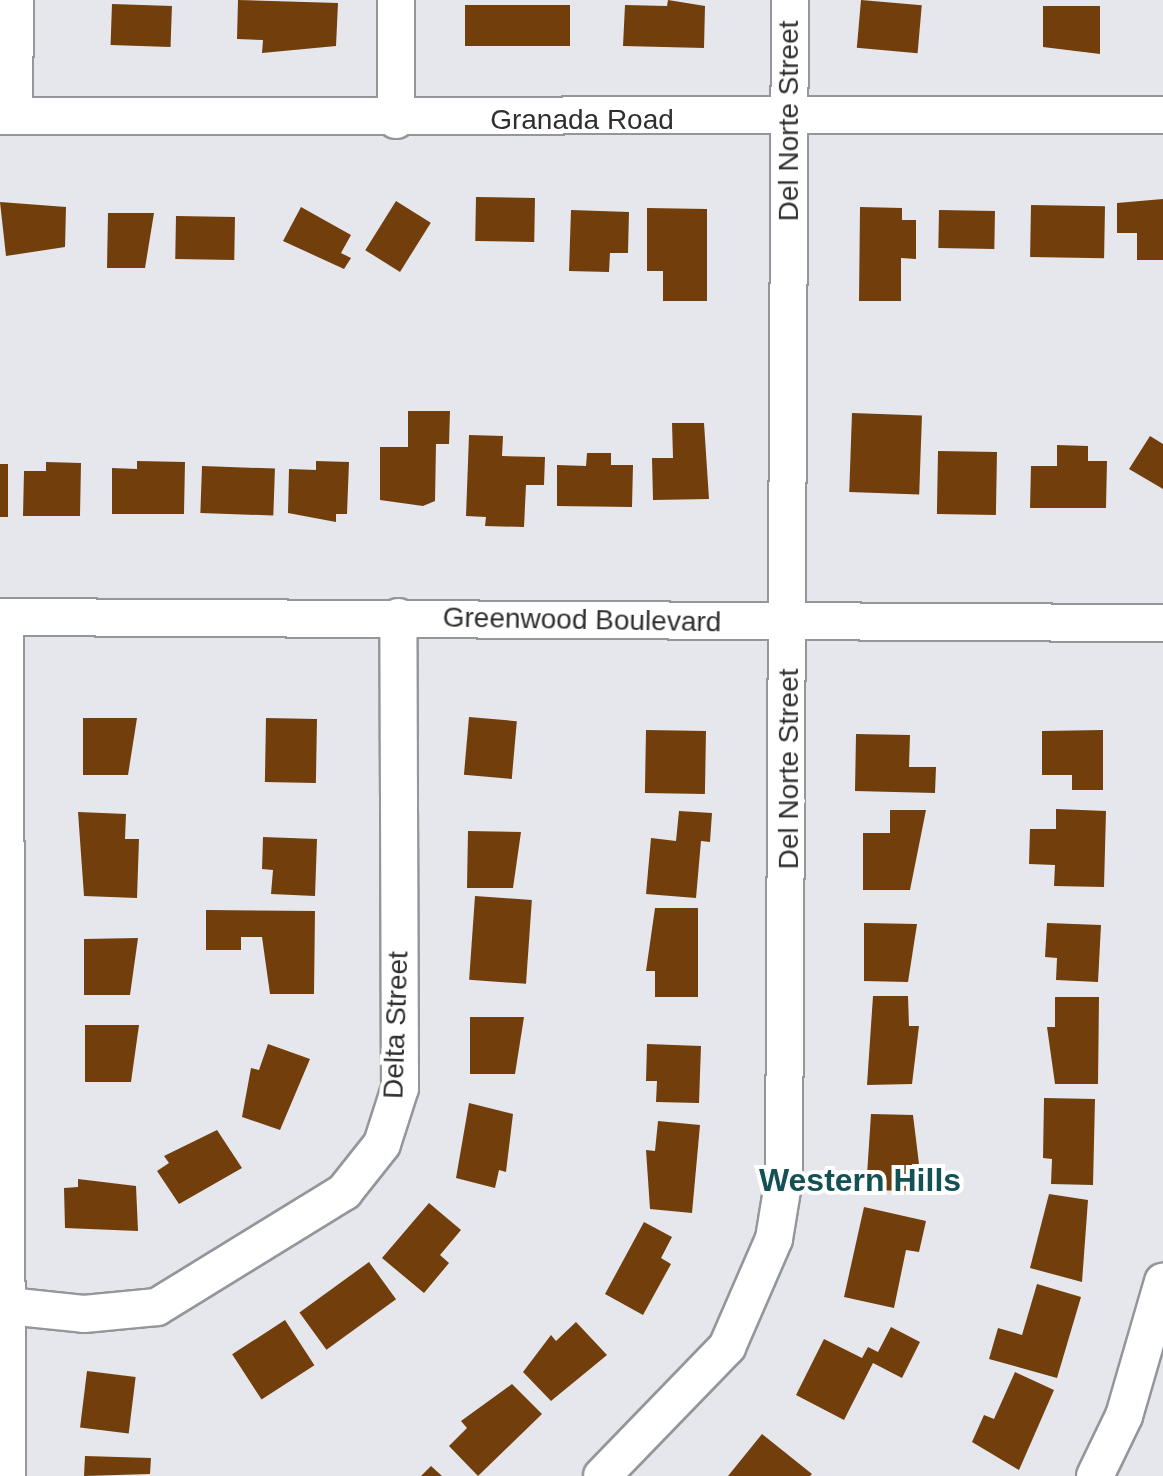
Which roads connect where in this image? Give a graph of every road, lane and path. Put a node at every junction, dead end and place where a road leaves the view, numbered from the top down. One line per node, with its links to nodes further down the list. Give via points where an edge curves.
1 (15, 0): 5 (street)
2 (396, 0): 6 (street)
3 (790, 0): 7 (street, Del Norte Street)
4 (1163, 115): 7 (street, Granada Road)
5 (7, 116): 6 (street, Granada Road)
6 (396, 120): 7 (street, Granada Road)
7 (790, 120): 10 (street, Del Norte Street)
8 (3, 617): 9 (street, Greenwood Boulevard); 13 (street)
9 (398, 617): 10 (street, Greenwood Boulevard); 13 (street, Delta Street, via 400,1088 382,1144 344,1192 157,1307 84,1314)
10 (788, 623): 11 (street, Greenwood Boulevard); 15 (street, Del Norte Street, via 788,1106 774,1239 727,1347)
11 (1163, 623)
12 (1163, 1282): 16 (street, via 1124,1416)
13 (8, 1306): 14 (street)
14 (7, 1476)
15 (602, 1476)
16 (1095, 1476)

